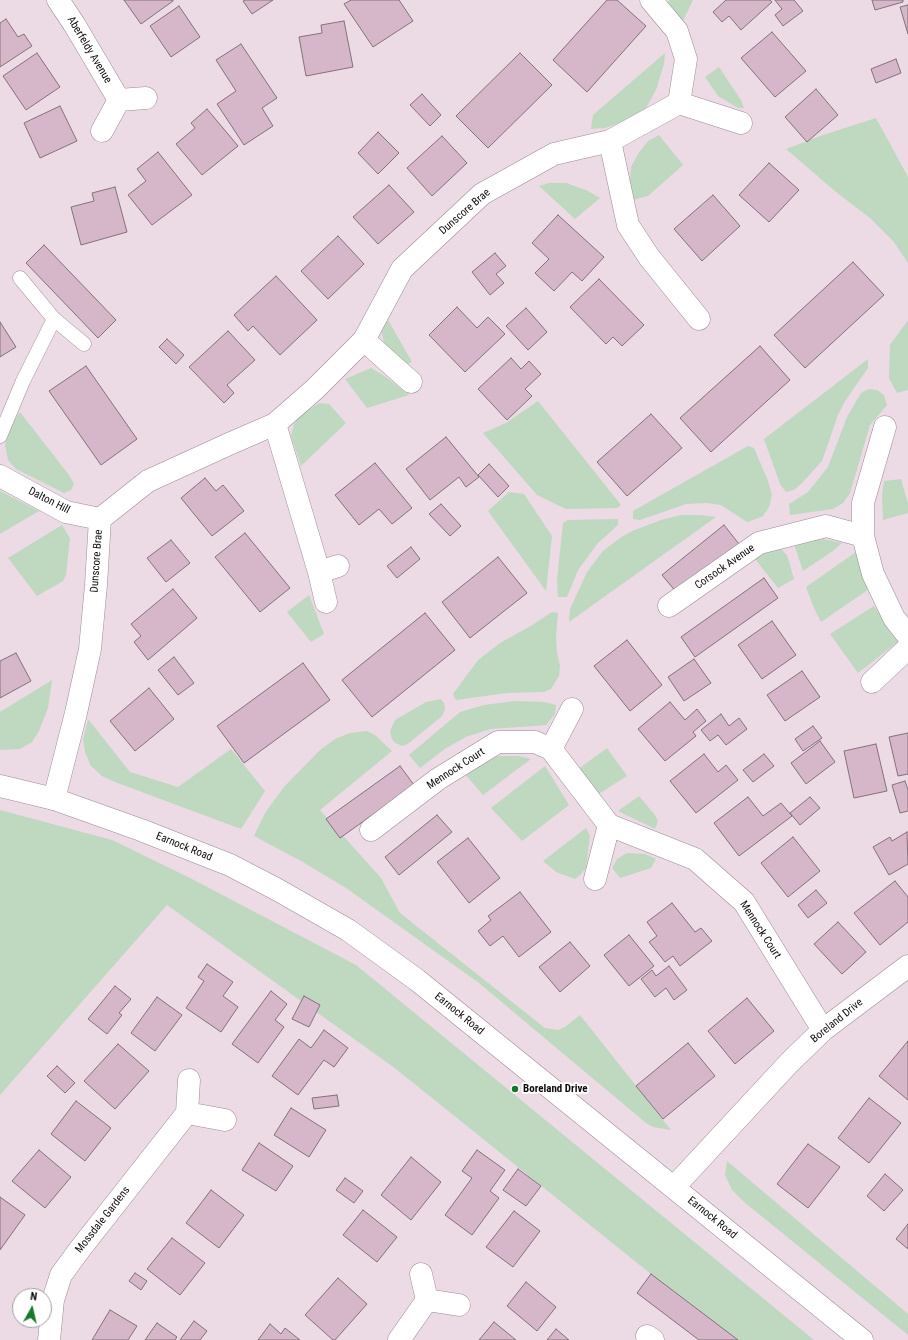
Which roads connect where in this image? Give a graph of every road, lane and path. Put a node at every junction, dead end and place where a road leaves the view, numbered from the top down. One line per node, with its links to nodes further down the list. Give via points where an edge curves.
1 (58, 0): 4 (street, Aberfeldy Avenue)
2 (651, 0): 5 (street, via 677,30 686,59)
3 (146, 98): 4 (street)
4 (119, 100): 7 (street)
5 (679, 104): 6 (street); 8 (street, Dunscore Brae)
6 (741, 123)
7 (102, 131)
8 (610, 141): 11 (street, via 628,224 649,257); 12 (street, Dunscore Brae, via 554,154 482,194 402,269)
9 (20, 278): 10 (lane)
10 (54, 319): 13 (lane); 17 (lane)
11 (699, 319)
12 (364, 340): 14 (street); 15 (street, Dunscore Brae, via 316,389)
13 (84, 344)
14 (411, 382)
15 (275, 424): 19 (street, Dunscore Brae, via 148,481); 21 (street, via 328,569)
16 (885, 427): 20 (street, via 863,504)
17 (0, 436)
18 (0, 476): 19 (street, Dalton Hill, via 66,512)
19 (100, 519): 29 (street, Dunscore Brae, via 90,649)
20 (863, 536): 22 (street, Corsock Avenue, via 826,526 759,543); 23 (street, via 873,574 894,618)
21 (326, 602)
22 (669, 606)
23 (908, 636)
24 (908, 648): 25 (street)
25 (872, 682)
26 (572, 709): 27 (street)
27 (551, 750): 30 (street, Mennock Court); 31 (street, Mennock Court, via 535,742 498,742 438,779)
28 (0, 786): 29 (street, Earnock Road)
29 (54, 799): 38 (street, Earnock Road, via 230,865 348,930 417,980)
30 (609, 825): 32 (street); 34 (street, Mennock Court, via 695,859 744,902)
31 (371, 830)
32 (595, 879)
33 (908, 966): 34 (street, Boreland Drive)
34 (823, 1030): 38 (street, Boreland Drive)
35 (189, 1080): 36 (street)
36 (187, 1113): 37 (street); 42 (street, Mossdale Gardens, via 61,1275 53,1300)
37 (225, 1120)
38 (674, 1187): 44 (street, Earnock Road)
39 (421, 1274): 40 (street)
40 (427, 1300): 41 (street); 43 (street)
41 (459, 1305)
42 (49, 1340)
43 (399, 1340)
44 (862, 1340)

